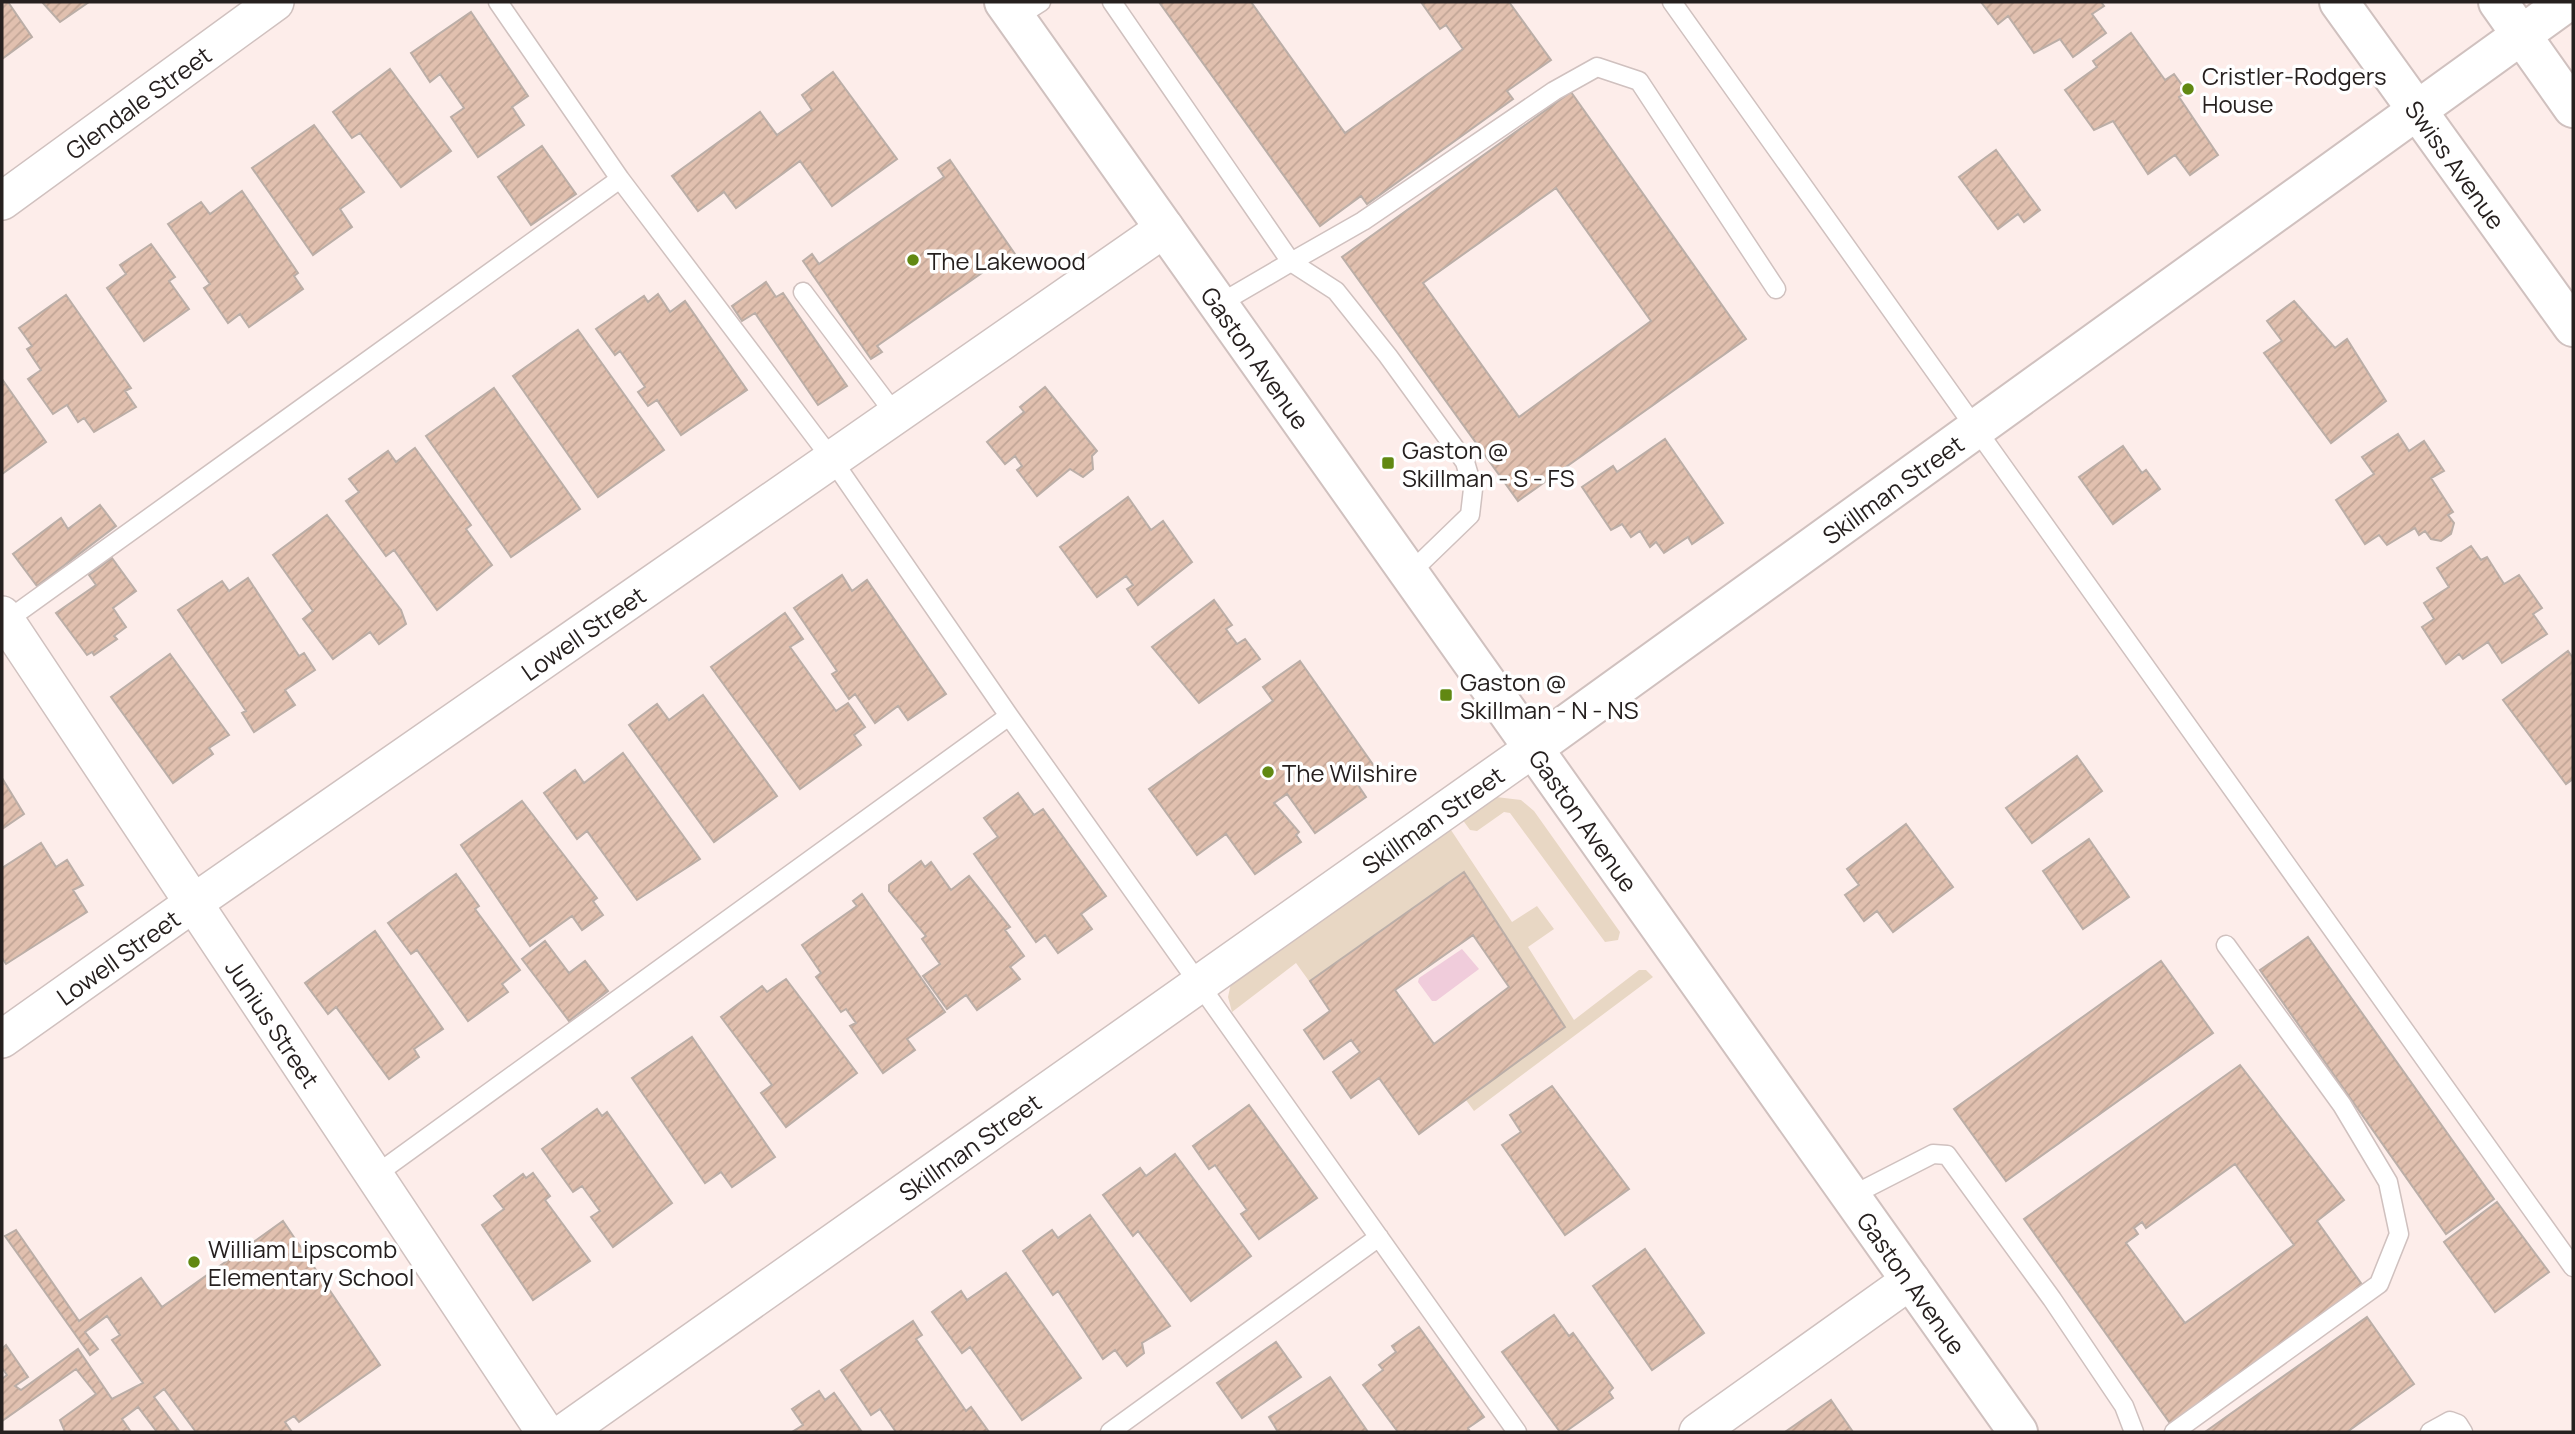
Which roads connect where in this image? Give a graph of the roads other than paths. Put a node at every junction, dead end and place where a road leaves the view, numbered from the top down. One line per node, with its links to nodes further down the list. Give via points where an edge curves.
1 (275, 2): 13 (street, Glendale Street)
2 (498, 2): 12 (lane)
3 (1112, 2): 15 (lane)
4 (1672, 2): 21 (lane)
5 (2339, 2): 11 (street, Swiss Avenue)
6 (2498, 2): 9 (street)
7 (2567, 2): 9 (street, Skillman Street)
8 (1020, 7): 14 (street, Gaston Avenue)
9 (2522, 34): 10 (street); 11 (street, Skillman Street)
10 (2573, 107)
11 (2416, 111): 19 (street, Swiss Avenue); 21 (street, Skillman Street)
12 (620, 178): 22 (lane); 24 (lane)
13 (2, 201)
14 (1165, 228): 18 (street, Gaston Avenue); 20 (street, Lowell Street)
15 (1291, 262): 16 (lane, via 1363,221 1554,91 1597,67 1639,81); 18 (lane); 23 (lane, via 1335,291 1350,307 1465,463 1473,489 1470,515)
16 (1776, 289)
17 (803, 292): 20 (lane)
18 (1219, 304): 23 (street, Gaston Avenue)
19 (2573, 327)
20 (895, 414): 22 (street, Lowell Street)
21 (1976, 429): 26 (street, Skillman Street); 34 (lane)
22 (831, 458): 25 (lane); 27 (street, Lowell Street)
23 (1410, 572): 26 (street, Gaston Avenue)
24 (4, 618): 27 (street, Junius Street)
25 (1009, 716): 29 (lane); 31 (lane)
26 (1535, 747): 29 (street, Skillman Street); 32 (street, Gaston Avenue)
27 (192, 904): 30 (street, Lowell Street); 31 (street, Junius Street)
28 (2226, 945): 43 (lane, via 2362,1138 2388,1182 2399,1234 2379,1284)
29 (1200, 984): 33 (lane); 37 (street, Skillman Street)
30 (2, 1039)
31 (374, 1175): 36 (street, Junius Street)
32 (1852, 1196): 35 (street, Gaston Avenue); 42 (lane, via 1934,1154 1948,1155 2088,1352 2124,1406)
33 (1379, 1237): 38 (lane); 39 (lane)
34 (2573, 1267)
35 (1911, 1280): 40 (street); 41 (street, Gaston Avenue)
36 (545, 1432)
37 (565, 1432)
38 (1110, 1432)
39 (1517, 1432)
40 (1698, 1432)
41 (2018, 1432)
42 (2134, 1432)
43 (2174, 1432)
44 (2430, 1432): 45 (lane, via 2450,1421)
45 (2463, 1432)

